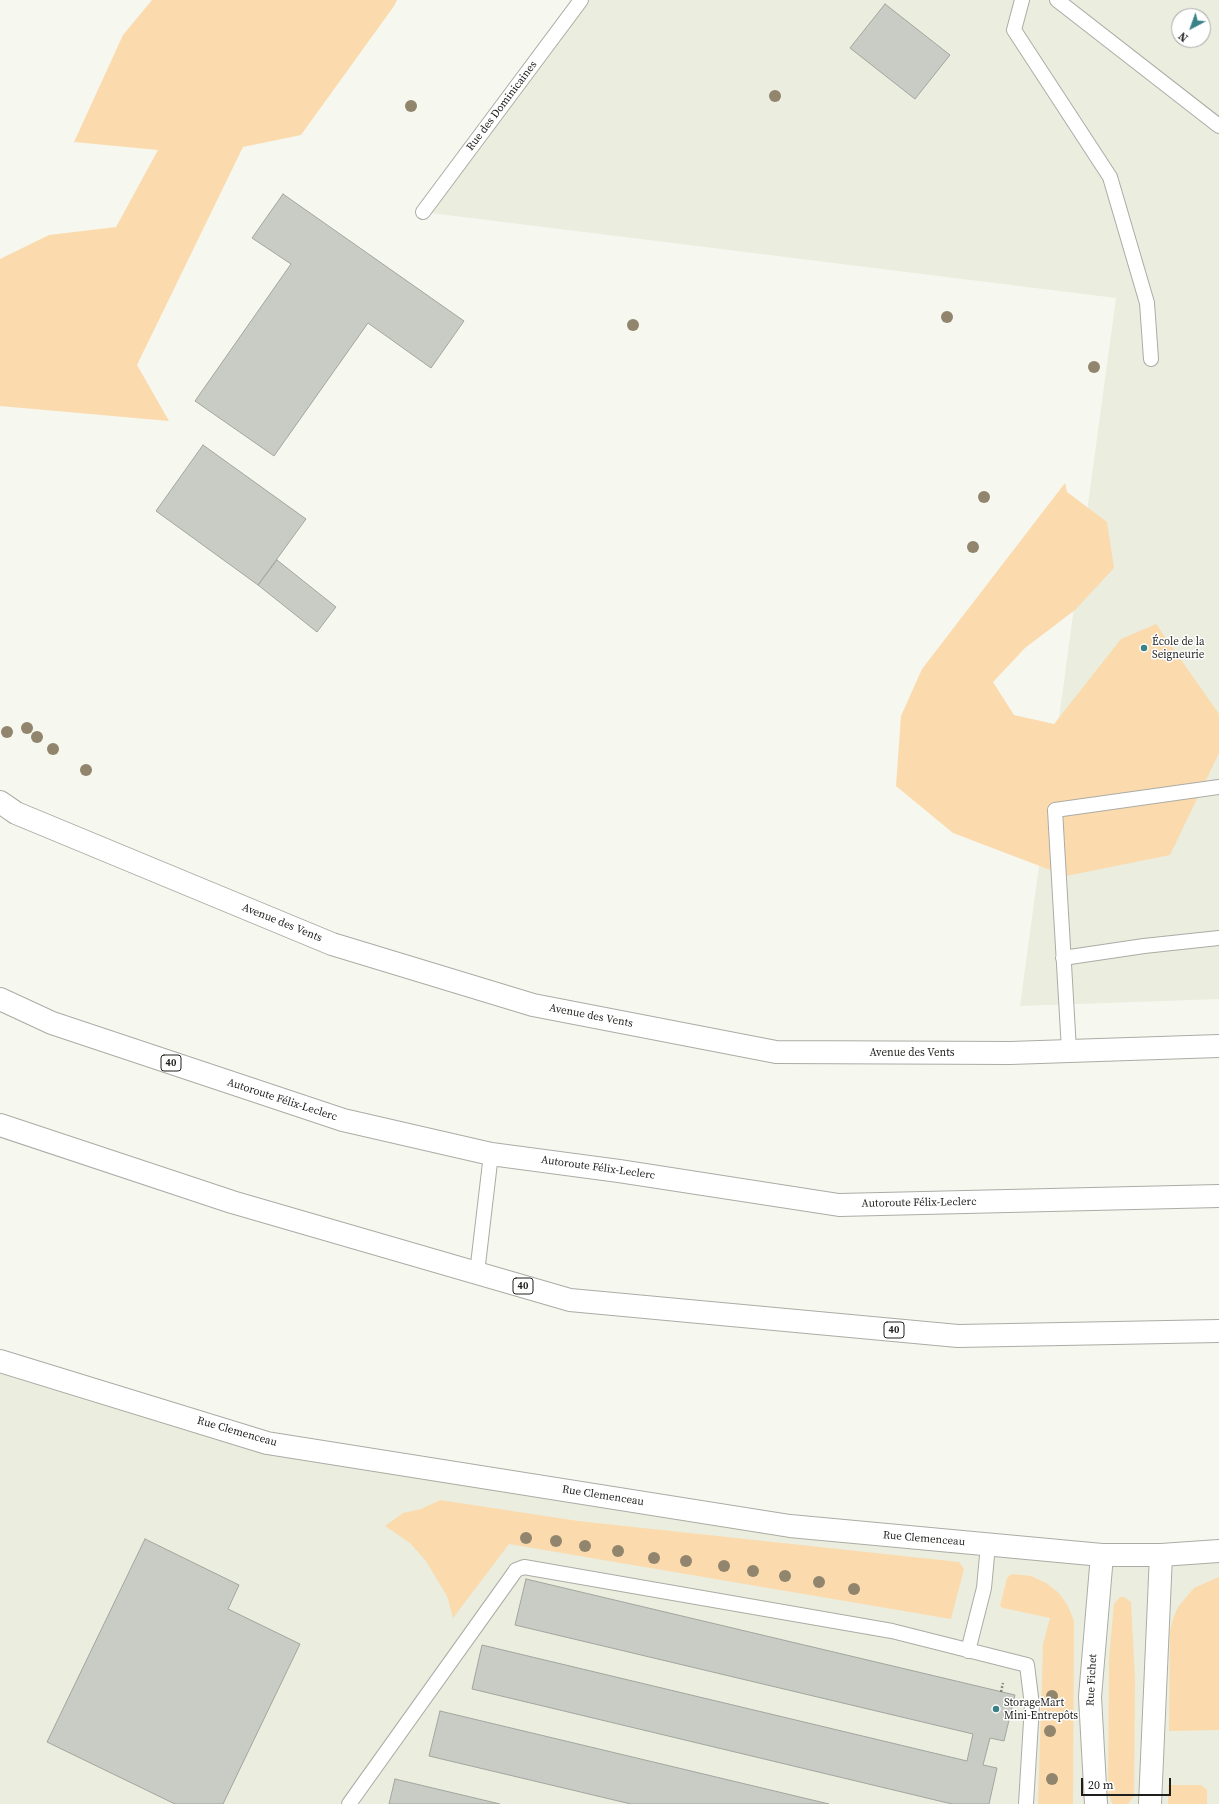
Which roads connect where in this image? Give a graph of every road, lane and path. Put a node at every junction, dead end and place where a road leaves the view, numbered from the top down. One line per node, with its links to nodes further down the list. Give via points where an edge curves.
1 (581, 0): 5 (lane, Rue des Dominicaines)
2 (1022, 0): 6 (lane, via 1014,30 1110,177 1147,303)
3 (1056, 0): 4 (lane)
4 (1219, 126)
5 (424, 212)
6 (1151, 359)
7 (1219, 787): 10 (lane, via 1055,810)
8 (0, 802): 13 (main road, Avenue des Vents, via 16,813 332,944 533,1005 776,1052 1010,1053)
9 (1219, 938): 10 (lane)
10 (1064, 958): 13 (lane)
11 (0, 999): 15 (main road, Autoroute Félix-Leclerc / 40, via 52,1023 343,1120)
12 (1219, 1046): 13 (main road, Avenue des Vents)
13 (1069, 1050)
14 (0, 1126): 17 (main road, 40, via 232,1202)
15 (492, 1154): 16 (main road, Autoroute Félix-Leclerc / 40, via 839,1205); 17 (lane)
16 (1219, 1196)
17 (477, 1273): 18 (main road, 40, via 570,1300 958,1336)
18 (1219, 1331)
19 (0, 1361): 20 (main road, Rue Clemenceau, via 267,1442 790,1526)
20 (988, 1544): 22 (main road, Rue Clemenceau); 24 (lane, via 984,1588)
21 (1219, 1551): 23 (main road, Rue Clemenceau)
22 (1102, 1555): 23 (main road, Rue Clemenceau); 27 (main road, Rue Fichet, via 1090,1697)
23 (1161, 1555): 28 (main road)
24 (968, 1651): 25 (lane, via 892,1631 532,1567 520,1567); 26 (lane, via 1027,1665 1032,1705)
25 (349, 1804)
26 (1026, 1804)
27 (1096, 1804)
28 (1150, 1804)

